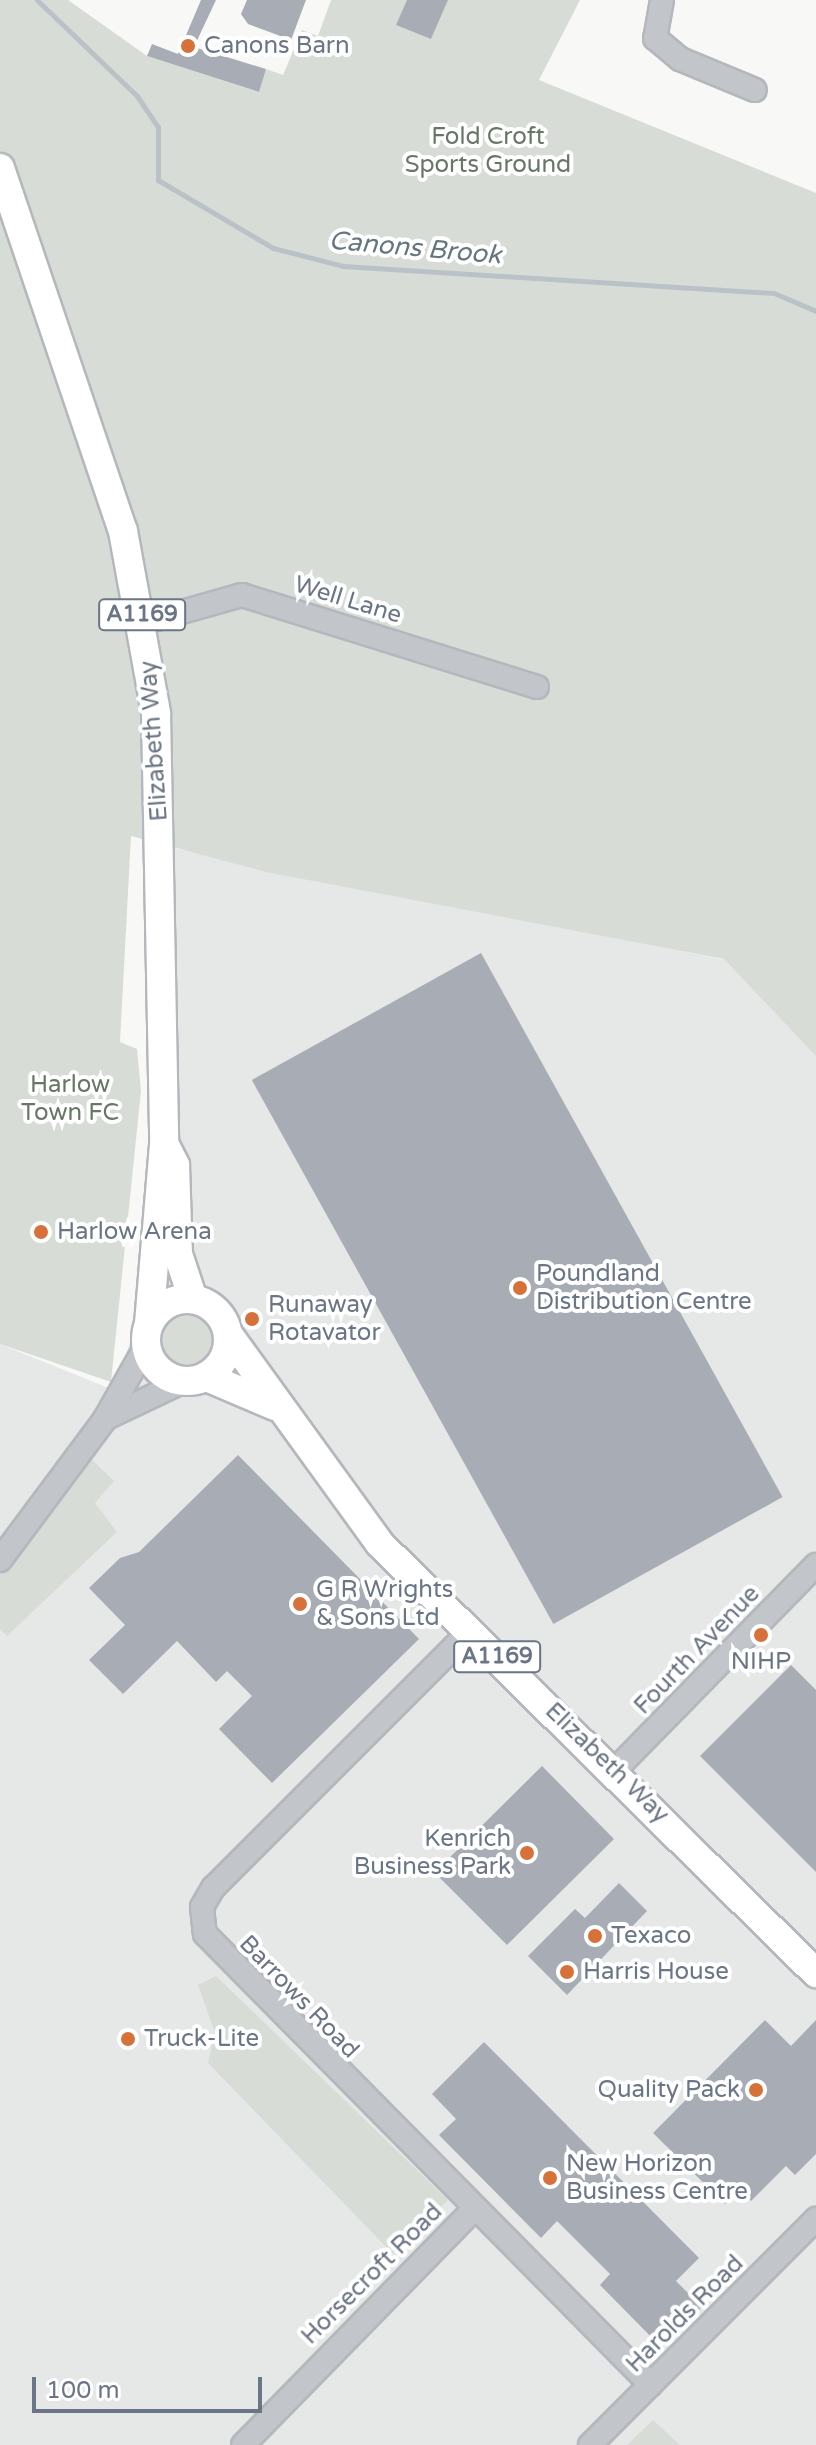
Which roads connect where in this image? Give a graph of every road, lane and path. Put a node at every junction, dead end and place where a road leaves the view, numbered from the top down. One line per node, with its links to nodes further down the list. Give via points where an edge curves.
1 (662, 0): 2 (street, via 655,38 680,59)
2 (755, 90)
3 (0, 168): 4 (main road, Elizabeth Way / A1169, via 123,531)
4 (143, 623): 5 (street, Well Lane, via 242,595); 6 (main road, Elizabeth Way / A1169, via 157,728)
5 (537, 687)
6 (164, 1145): 7 (main road, Elizabeth Way / A1169, via 175,1165 178,1254); 8 (main road, Elizabeth Way / A1169)
7 (193, 1299): 8 (main road, via 168,1304); 9 (main road, via 217,1312)
8 (148, 1334): 10 (main road, via 158,1370); 12 (street)
9 (228, 1334): 10 (main road, via 225,1358); 11 (main road, Elizabeth Way / A1169)
10 (194, 1379): 11 (main road, Elizabeth Way / A1169); 12 (street)
11 (275, 1406): 15 (main road, Elizabeth Way / A1169, via 380,1544)
12 (105, 1419): 13 (street)
13 (0, 1560)
14 (816, 1565): 16 (street, Fourth Avenue)
15 (470, 1631): 16 (main road, Elizabeth Way / A1169); 18 (street, Barrows Road, via 202,1907 205,1934 219,1954)
16 (615, 1770): 17 (main road, Elizabeth Way / A1169)
17 (816, 1973)
18 (472, 2211): 20 (street, Barrows Road); 21 (street, Horsecroft Road)
19 (816, 2219): 20 (street, Harolds Road)
20 (651, 2385): 22 (street, Harolds Road)
21 (243, 2445)
22 (590, 2445)

